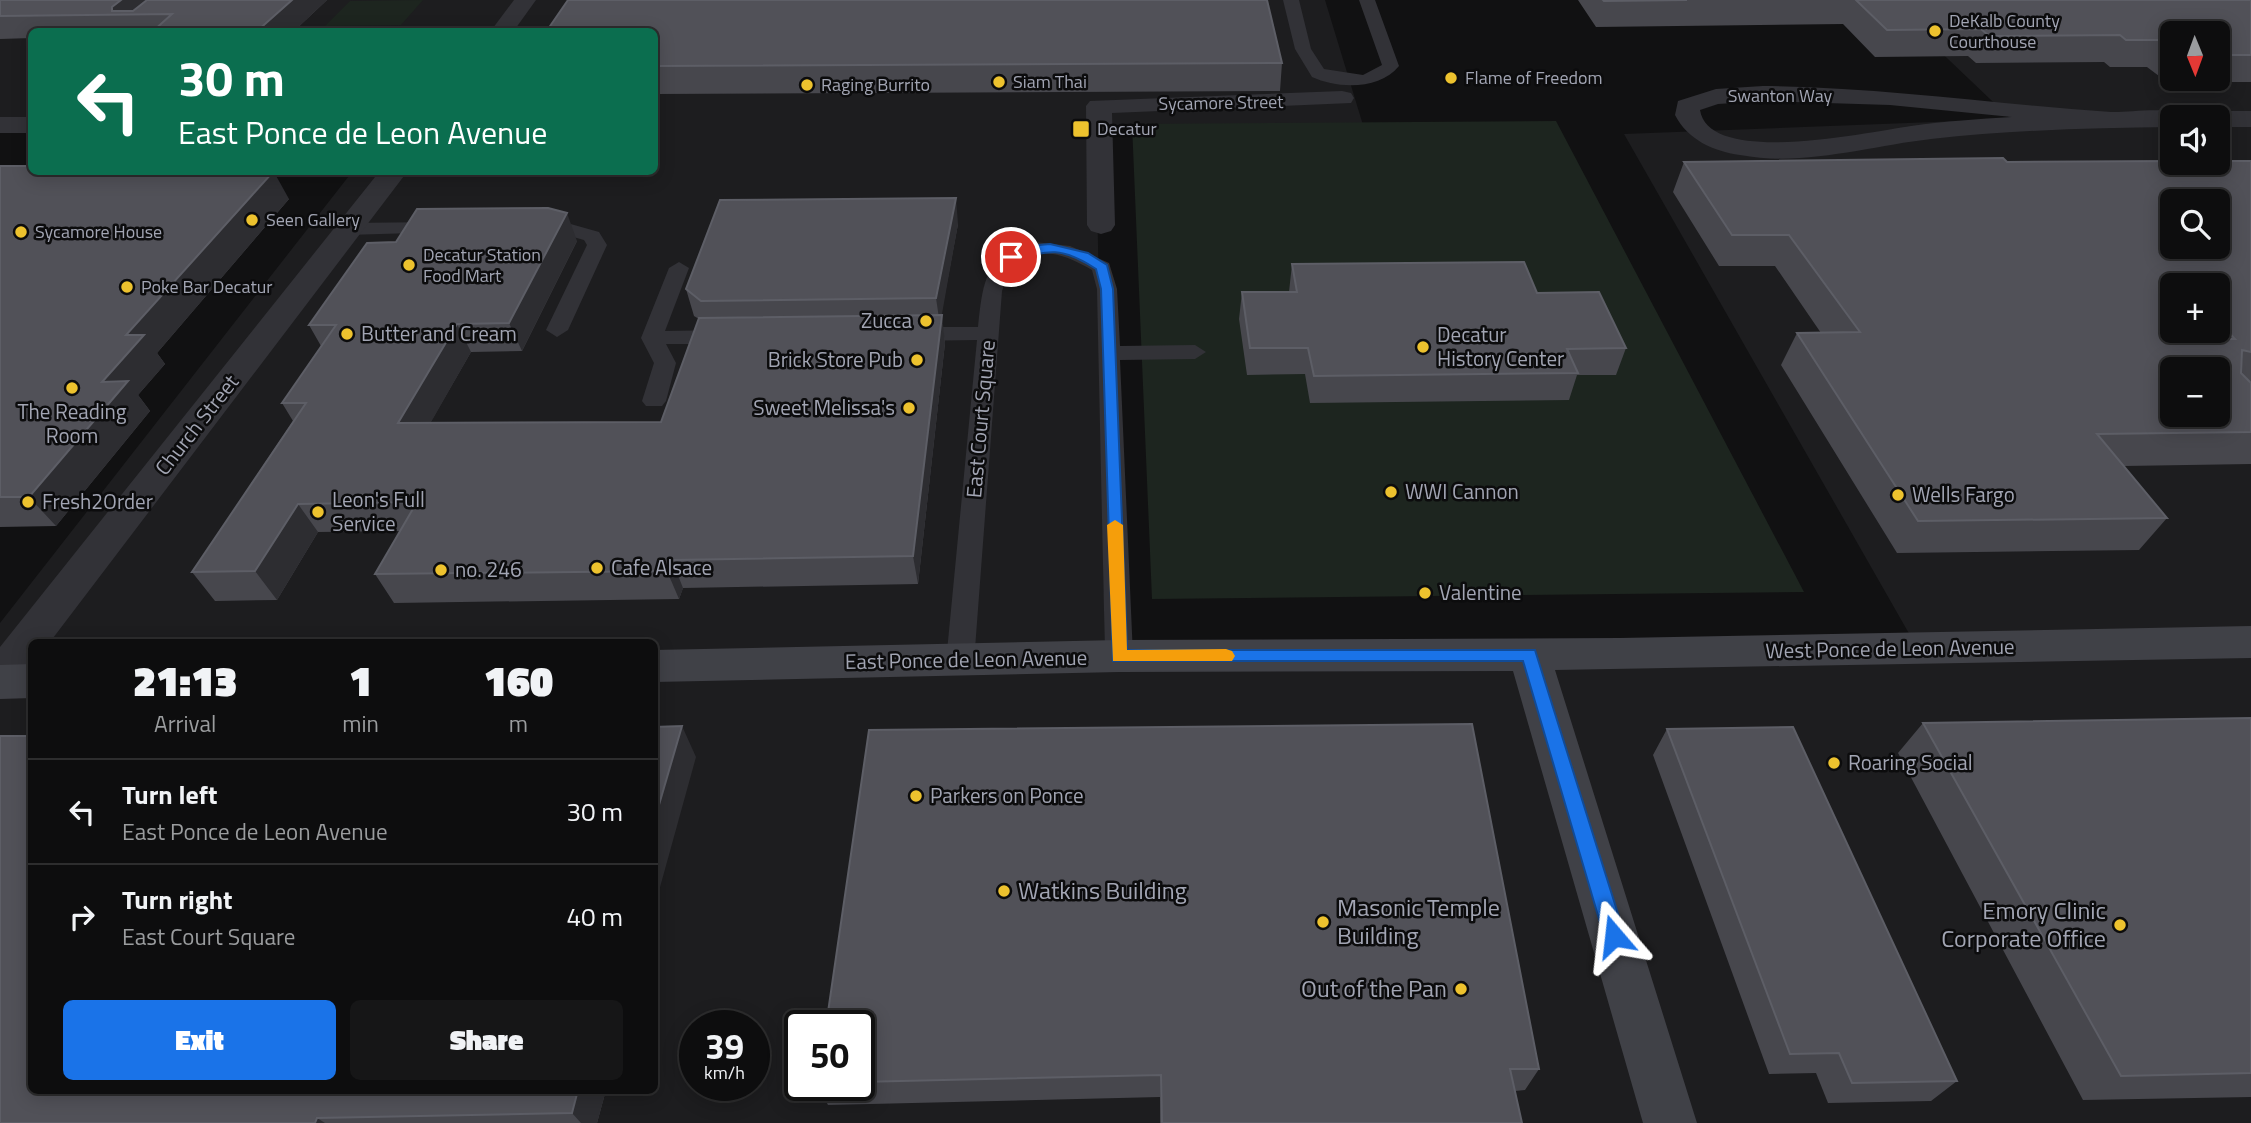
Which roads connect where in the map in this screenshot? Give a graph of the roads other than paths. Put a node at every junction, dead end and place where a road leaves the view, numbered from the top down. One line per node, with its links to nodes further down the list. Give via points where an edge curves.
1 (525, 0): 4 (street)
2 (1291, 0): 3 (lane, via 1307,57 1318,72 1364,80 1380,77 1391,66)
3 (1367, 0)
4 (504, 28)
5 (1342, 98): 11 (street, Sycamore Street, via 1099,106)
6 (2230, 119): 7 (street)
7 (2251, 119)
8 (2112, 120): 8 (street, Swanton Way, via 1831,95 1749,93 1696,100 1686,113 1717,141 1763,150 1931,131); 9 (street, Swanton Way)
9 (2160, 123)
10 (391, 175): 14 (street, Church Street)
11 (1101, 225)
12 (464, 228): 14 (lane)
13 (519, 228): 17 (lane, via 569,229 592,236 597,245)
14 (347, 229): 25 (street, Church Street)
15 (1084, 256): 18 (lane, East Court Square, via 1050,247 1011,257 992,291); 22 (lane, via 1102,267)
16 (679, 268): 21 (lane)
17 (557, 330)
18 (989, 333): 19 (lane); 30 (lane, East Court Square)
19 (885, 335)
20 (748, 337): 21 (lane)
21 (652, 338): 24 (lane, via 666,363)
22 (1109, 352): 23 (lane); 29 (lane)
23 (1195, 352)
24 (654, 401)
25 (32, 639)
26 (2251, 642): 28 (main road, West Ponce de Leon Avenue)
27 (28, 644): 32 (street, Church Street)
28 (1529, 654): 29 (main road, East Ponce de Leon Avenue); 34 (main road)
29 (1119, 656): 30 (main road, East Ponce de Leon Avenue)
30 (960, 662): 31 (main road, East Ponce de Leon Avenue)
31 (658, 666)
32 (0, 680): 33 (main road)
33 (28, 681)
34 (1670, 1123)

